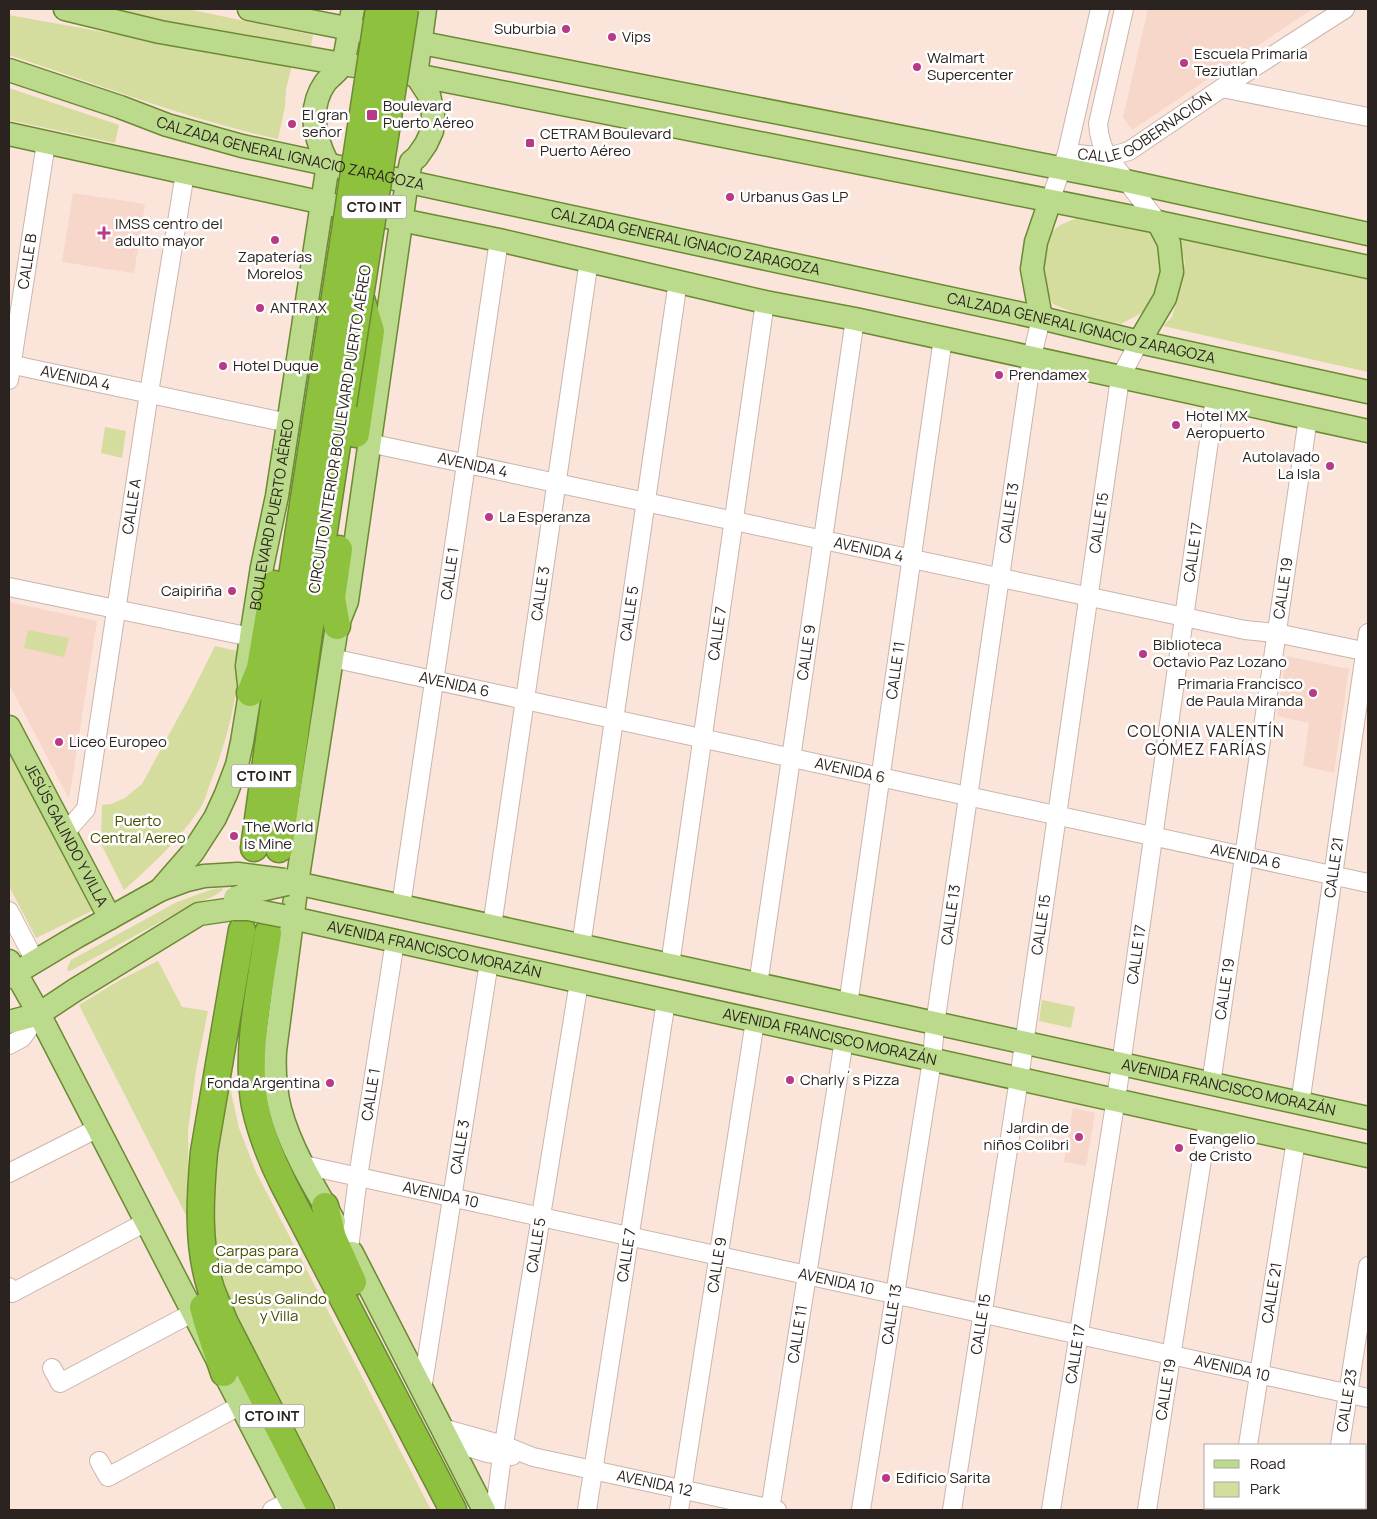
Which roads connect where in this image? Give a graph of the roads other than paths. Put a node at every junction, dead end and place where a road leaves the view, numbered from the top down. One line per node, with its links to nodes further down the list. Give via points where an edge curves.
1 (65, 9): 11 (main road, via 160,32)
2 (249, 9): 9 (main road)
3 (379, 9): 47 (highway, CIRCUITO INTERIOR BOULEVARD PUERTO AÉREO / CTO INT, bridge)
4 (404, 9): 35 (highway, CIRCUITO INTERIOR BOULEVARD PUERTO AÉREO / CTO INT, bridge)
5 (425, 9): 10 (main road)
6 (1100, 9): 21 (street)
7 (1124, 9): 20 (street, via 1098,124 1102,148)
8 (1345, 9): 16 (street, CALLE GOBERNACIÓN)
9 (351, 19): 10 (main road); 11 (main road)
10 (420, 42): 13 (main road); 21 (main road)
11 (342, 64): 13 (main road); 22 (main road, via 319,94 315,109 317,139)
12 (9, 70): 15 (main road, CALZADA GENERAL IGNACIO ZARAGOZA)
13 (416, 75): 24 (main road, CTO INT, via 429,95 432,131 411,162); 26 (main road)
14 (9, 77): 15 (main road)
15 (34, 79): 22 (main road, CALZADA GENERAL IGNACIO ZARAGOZA, via 190,132)
16 (1222, 88): 17 (street); 20 (street, CALLE GOBERNACIÓN, via 1129,151)
17 (1368, 116)
18 (9, 134): 19 (main road)
19 (46, 143): 23 (main road); 42 (street, CALLE B)
20 (1108, 157): 21 (street, CALLE GOBERNACIÓN); 25 (street)
21 (1064, 161): 25 (main road); 26 (street)
22 (328, 164): 24 (main road, CALZADA GENERAL IGNACIO ZARAGOZA); 27 (main road, BOULEVARD PUERTO AÉREO / CTO INT)
23 (185, 174): 27 (main road); 45 (street, CALLE A)
24 (407, 181): 28 (main road, CTO INT); 37 (main road, CALZADA GENERAL IGNACIO ZARAGOZA)
25 (1126, 181): 29 (street); 30 (main road)
26 (1050, 201): 29 (main road); 37 (main road, via 1036,242 1032,269)
27 (322, 202): 28 (main road); 49 (main road, BOULEVARD PUERTO AÉREO / CTO INT)
28 (401, 220): 31 (main road); 51 (main road, CTO INT)
29 (1158, 222): 33 (main road); 40 (main road, via 1169,244 1172,272 1164,298)
30 (1368, 234)
31 (499, 240): 32 (main road); 52 (street, CALLE 1)
32 (590, 260): 34 (main road); 53 (street, CALLE 3)
33 (1368, 267)
34 (678, 281): 36 (main road); 54 (street, CALLE 5)
35 (360, 295): 47 (highway, CIRCUITO INTERIOR BOULEVARD PUERTO AÉREO / CTO INT, bridge); 64 (highway, via 371,331 332,598)
36 (765, 302): 38 (main road); 56 (street, CALLE 7)
37 (1041, 318): 40 (main road, CALZADA GENERAL IGNACIO ZARAGOZA); 41 (street, CALLE 13)
38 (855, 319): 39 (main road); 57 (street, CALLE 9)
39 (943, 338): 41 (main road); 58 (street, CALLE 11)
40 (1139, 342): 43 (street, CALLE 15); 44 (main road, CALZADA GENERAL IGNACIO ZARAGOZA)
41 (1032, 357): 43 (main road); 59 (street, CALLE 13)
42 (10, 369): 45 (street, AVENIDA 4)
43 (1120, 378): 46 (main road); 61 (street, CALLE 15)
44 (1368, 392)
45 (149, 393): 49 (street, AVENIDA 4); 62 (street, CALLE A)
46 (1215, 398): 48 (main road); 63 (street, CALLE 17)
47 (331, 403): 55 (highway, CIRCUITO INTERIOR BOULEVARD PUERTO AÉREO / CTO INT); 55 (highway, CIRCUITO INTERIOR BOULEVARD PUERTO AÉREO / CTO INT, via 312,607 266,849)
48 (1308, 418): 50 (main road); 65 (street, CALLE 19)
49 (288, 423): 66 (main road, BOULEVARD PUERTO AÉREO / CTO INT)
50 (1368, 431)
51 (370, 443): 52 (street, AVENIDA 4); 64 (main road, CTO INT, via 347,602)
52 (466, 463): 53 (street, AVENIDA 4); 69 (street, CALLE 1)
53 (557, 482): 54 (street, AVENIDA 4); 71 (street, CALLE 3)
54 (646, 501): 56 (street, AVENIDA 4); 72 (street, CALLE 5)
55 (303, 502): 70 (highway, via 286,533 271,593 260,668)
56 (734, 520): 57 (street, AVENIDA 4); 74 (street, CALLE 7)
57 (823, 540): 58 (street, AVENIDA 4); 75 (street, CALLE 9)
58 (911, 558): 59 (street, AVENIDA 4); 76 (street, CALLE 11)
59 (1000, 577): 61 (street, AVENIDA 4); 77 (street, CALLE 13)
60 (9, 586): 62 (street)
61 (1089, 596): 63 (street, AVENIDA 4); 78 (street, CALLE 15)
62 (117, 609): 66 (street); 79 (street, CALLE A, via 86,809)
63 (1184, 617): 65 (street, AVENIDA 4, via 1245,630); 80 (street, CALLE 17)
64 (337, 626): 68 (main road, CTO INT)
65 (1278, 626): 67 (street, AVENIDA 4); 81 (street, CALLE 19)
66 (250, 637): 70 (main road, BOULEVARD PUERTO AÉREO / CTO INT, via 247,666)
67 (1368, 643): 82 (street, CALLE 21)
68 (332, 658): 69 (street, AVENIDA 6); 83 (main road, CTO INT)
69 (434, 680): 71 (street, AVENIDA 6); 86 (street, CALLE 1)
70 (250, 693): 85 (main road, BOULEVARD PUERTO AÉREO / CTO INT, via 242,742 226,794 193,852)
71 (525, 700): 72 (street, AVENIDA 6); 91 (street, CALLE 3)
72 (614, 720): 74 (street, AVENIDA 6); 93 (street, CALLE 5)
73 (9, 727): 79 (main road, JESÚS GALINDO Y VILLA)
74 (702, 739): 75 (street, AVENIDA 6); 96 (street, CALLE 7)
75 (791, 758): 76 (street, AVENIDA 6); 99 (street, CALLE 9)
76 (880, 777): 77 (street, AVENIDA 6); 101 (street, CALLE 11)
77 (968, 796): 78 (street, AVENIDA 6); 105 (street, CALLE 13)
78 (1057, 816): 80 (street, AVENIDA 6); 107 (street, CALLE 15)
79 (65, 833): 89 (main road, JESÚS GALINDO Y VILLA)
80 (1153, 836): 81 (street, AVENIDA 6); 110 (street, CALLE 17)
81 (1244, 856): 82 (street, AVENIDA 6); 112 (street, CALLE 19)
82 (1333, 875): 84 (street, AVENIDA 6); 114 (street, CALLE 21)
83 (290, 883): 85 (main road, AVENIDA FRANCISCO MORAZÁN, bridge, via 238,874 204,876); 86 (main road, AVENIDA FRANCISCO MORAZÁN); 88 (main road, bridge, via 256,890); 90 (main road, CTO INT)
84 (1368, 883)
85 (160, 890): 89 (main road)
86 (401, 906): 91 (main road, AVENIDA FRANCISCO MORAZÁN)
87 (9, 911): 94 (street)
88 (236, 912): 90 (main road, AVENIDA FRANCISCO MORAZÁN, bridge, via 248,910); 102 (main road, via 219,904 199,914); 127 (highway, CTO INT, via 204,1152)
89 (110, 918): 94 (main road)
90 (281, 922): 92 (main road, AVENIDA FRANCISCO MORAZÁN); 120 (main road, CTO INT, via 274,1069 280,1109); 137 (highway, CTO INT, via 252,1045 255,1104 266,1147)
91 (492, 926): 93 (main road, AVENIDA FRANCISCO MORAZÁN)
92 (395, 941): 95 (main road, AVENIDA FRANCISCO MORAZÁN); 122 (street, CALLE 1)
93 (581, 946): 96 (main road, AVENIDA FRANCISCO MORAZÁN)
94 (35, 961): 97 (main road)
95 (489, 962): 98 (main road, AVENIDA FRANCISCO MORAZÁN); 123 (street, CALLE 3)
96 (670, 965): 99 (main road, AVENIDA FRANCISCO MORAZÁN)
97 (10, 971): 102 (main road)
98 (578, 982): 100 (main road, AVENIDA FRANCISCO MORAZÁN); 125 (street, CALLE 5)
99 (758, 985): 101 (main road, AVENIDA FRANCISCO MORAZÁN)
100 (666, 1001): 103 (main road, AVENIDA FRANCISCO MORAZÁN); 128 (street, CALLE 7)
101 (848, 1005): 105 (main road, AVENIDA FRANCISCO MORAZÁN)
102 (39, 1014): 104 (main road); 108 (street, via 22,1038); 117 (main road, CTO INT)
103 (755, 1021): 106 (main road, AVENIDA FRANCISCO MORAZÁN); 130 (street, CALLE 9)
104 (9, 1022)
105 (935, 1024): 107 (main road, AVENIDA FRANCISCO MORAZÁN); 109 (street, CALLE 13)
106 (844, 1040): 109 (main road, AVENIDA FRANCISCO MORAZÁN); 132 (street, CALLE 11)
107 (1023, 1043): 110 (main road, AVENIDA FRANCISCO MORAZÁN); 111 (street, CALLE 15)
108 (9, 1045)
109 (932, 1060): 111 (main road, AVENIDA FRANCISCO MORAZÁN); 134 (street, CALLE 13)
110 (1120, 1064): 112 (main road, AVENIDA FRANCISCO MORAZÁN); 113 (street, CALLE 17)
111 (1019, 1079): 113 (main road, AVENIDA FRANCISCO MORAZÁN); 136 (street, CALLE 15)
112 (1212, 1084): 114 (main road, AVENIDA FRANCISCO MORAZÁN)
113 (1115, 1100): 116 (main road, AVENIDA FRANCISCO MORAZÁN); 138 (street, CALLE 17)
114 (1300, 1104): 115 (main road, AVENIDA FRANCISCO MORAZÁN)
115 (1368, 1118)
116 (1208, 1121): 118 (main road, AVENIDA FRANCISCO MORAZÁN); 139 (street, CALLE 19)
117 (98, 1128): 121 (street); 126 (main road, CTO INT)
118 (1296, 1140): 119 (main road, AVENIDA FRANCISCO MORAZÁN); 142 (street, CALLE 21)
119 (1368, 1156)
120 (304, 1165): 122 (street, AVENIDA 10); 124 (main road, CTO INT)
121 (9, 1174)
122 (358, 1178): 123 (street, AVENIDA 10); 129 (street, CALLE 1)
123 (452, 1198): 125 (street, AVENIDA 10); 143 (street, CALLE 3)
124 (325, 1206): 129 (main road, CTO INT); 137 (highway, via 333,1238 353,1284)
125 (540, 1217): 128 (street, AVENIDA 10); 150 (street, CALLE 5)
126 (146, 1222): 133 (street, via 12,1293); 135 (main road, CTO INT)
127 (201, 1226): 141 (highway, via 201,1297); 155 (highway, CTO INT, via 211,1288 224,1321)
128 (629, 1236): 130 (street, AVENIDA 10); 152 (street, CALLE 7)
129 (349, 1248): 143 (main road, CTO INT)
130 (718, 1256): 132 (street, AVENIDA 10); 153 (street, CALLE 9)
131 (1368, 1266): 144 (street, CALLE 23)
132 (807, 1275): 134 (street, AVENIDA 10); 161 (street, CALLE 11)
133 (9, 1287)
134 (895, 1294): 136 (street, AVENIDA 10); 162 (street, CALLE 13)
135 (194, 1312): 140 (street, via 60,1383); 141 (main road, CTO INT)
136 (983, 1314): 138 (street, AVENIDA 10); 163 (street, CALLE 15)
137 (362, 1335): 156 (highway, CTO INT)
138 (1078, 1335): 139 (street, AVENIDA 10); 164 (street, CALLE 17)
139 (1171, 1355): 142 (street, AVENIDA 10); 165 (street, CALLE 19)
140 (52, 1368)
141 (224, 1373): 146 (main road, CTO INT)
142 (1259, 1374): 144 (street, AVENIDA 10); 148 (street, CALLE 21)
143 (422, 1390): 147 (main road, CTO INT)
144 (1348, 1394): 145 (street, AVENIDA 10); 149 (street, CALLE 23)
145 (1368, 1398)
146 (241, 1405): 151 (street, via 108,1476); 154 (main road, CTO INT)
147 (446, 1435): 150 (street, AVENIDA 12, via 487,1453); 157 (main road, CTO INT)
148 (1248, 1444)
149 (1340, 1444)
150 (503, 1450): 152 (street, AVENIDA 12); 158 (street, CALLE 5)
151 (100, 1461)
152 (592, 1470): 153 (street, AVENIDA 12); 159 (street, CALLE 7)
153 (682, 1489): 160 (street, CALLE 9); 161 (street, AVENIDA 12)
154 (286, 1507)
155 (321, 1510)
156 (453, 1510)
157 (484, 1510)
158 (495, 1510)
159 (587, 1510)
160 (679, 1510)
161 (772, 1510)
162 (861, 1510)
163 (952, 1510)
164 (1051, 1510)
165 (1147, 1510)

